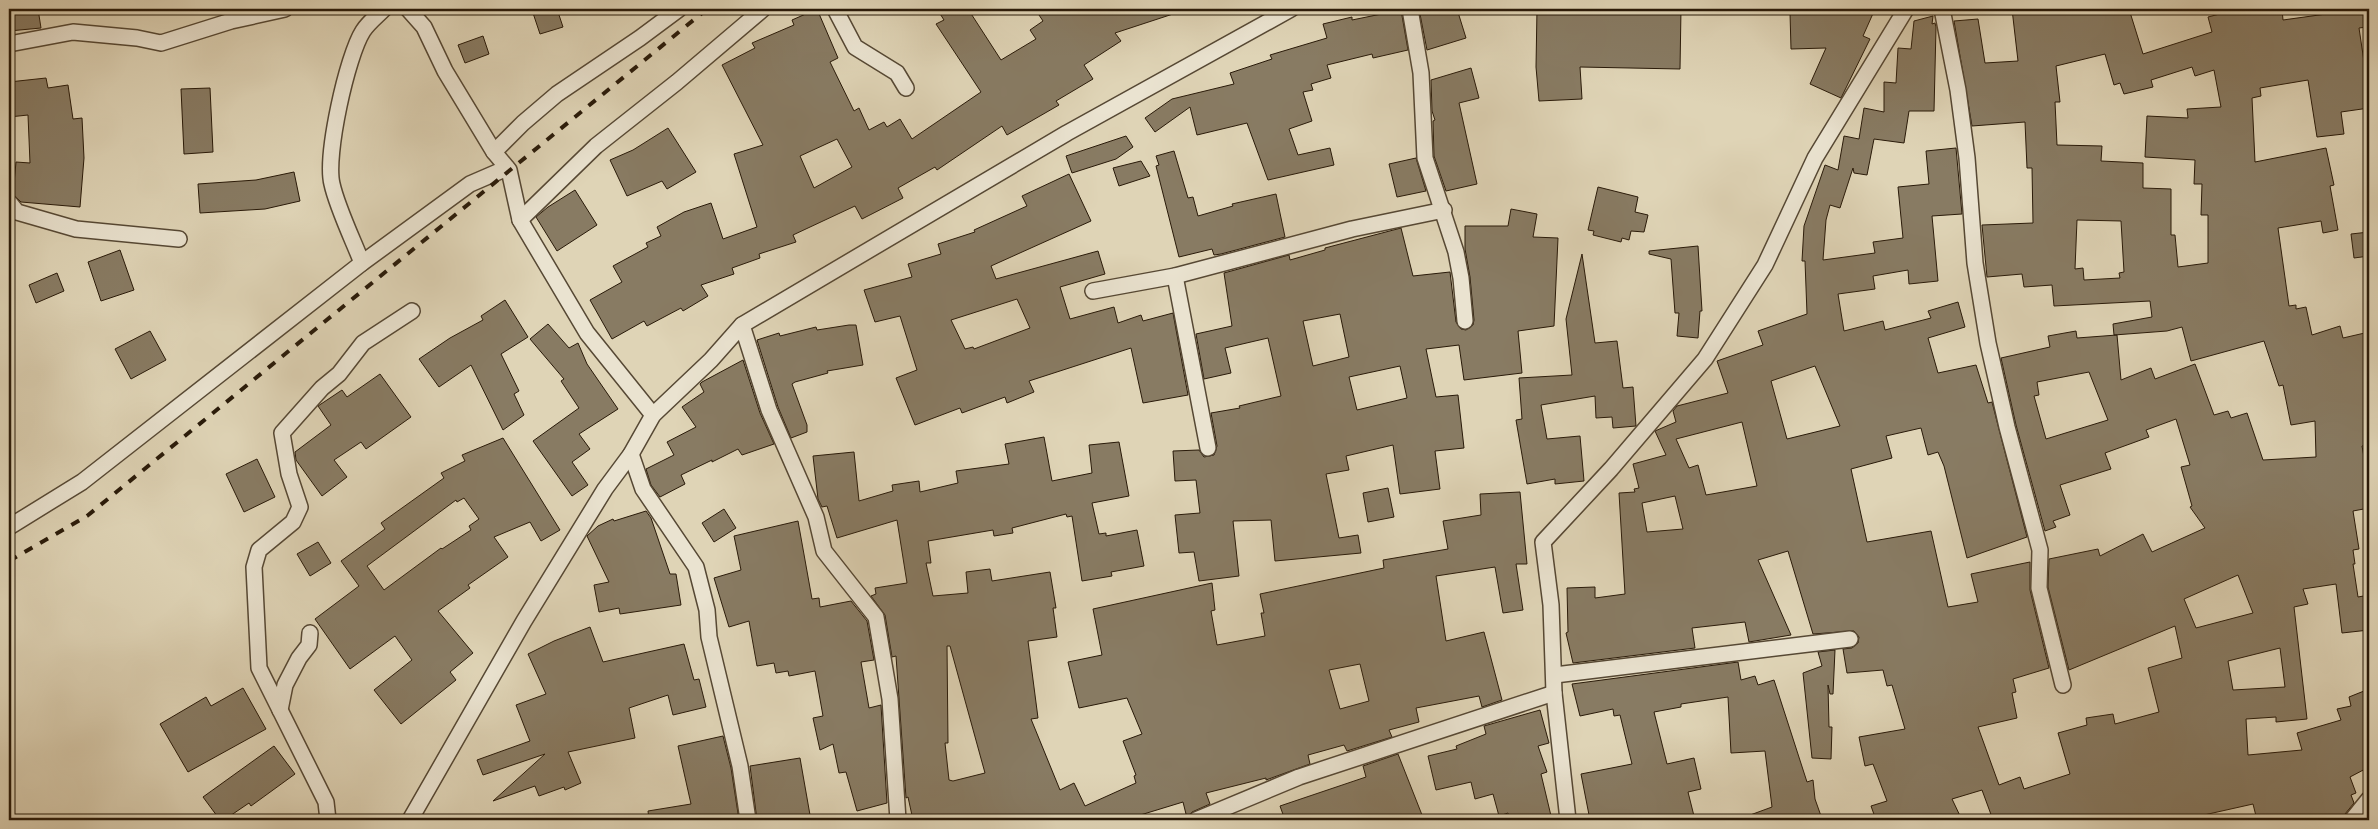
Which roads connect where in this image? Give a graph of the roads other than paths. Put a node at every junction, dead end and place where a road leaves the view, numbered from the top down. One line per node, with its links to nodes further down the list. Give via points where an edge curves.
1 (285, 9): 11 (street, via 231,21 161,43 73,32)
2 (384, 9): 19 (street, via 363,30 353,54 332,147 331,183)
3 (408, 9): 13 (street, via 424,27 445,71)
4 (679, 9): 13 (street, via 557,94)
5 (763, 9): 17 (street, via 596,146)
6 (835, 9): 12 (street, via 855,48 897,72)
7 (1290, 9): 24 (street, via 1067,133)
8 (1410, 9): 16 (street, via 1421,73 1425,158)
9 (1906, 9): 31 (street, via 1815,158 1765,265 1705,359 1611,469 1543,542 1552,605)
10 (1942, 9): 32 (street, via 1958,90 1975,263 1988,343 2040,550 2039,588)
11 (9, 44)
12 (906, 88)
13 (494, 152): 14 (street)
14 (508, 168): 17 (street); 19 (street, via 470,184)
15 (9, 202): 18 (street, via 17,212 76,229)
16 (1444, 210): 20 (street, via 1352,229); 23 (street, via 1459,270)
17 (520, 220): 25 (street, via 587,334)
18 (178, 239)
19 (362, 263): 28 (street, via 82,482)
20 (1176, 276): 21 (street); 26 (street)
21 (1093, 291)
22 (412, 311): 34 (street, via 363,343 339,374 282,433 289,474 300,507 294,522 259,550 254,567 259,668)
23 (1465, 321)
24 (742, 325): 25 (street, via 711,360); 39 (street, via 769,410 816,518 824,551 876,617 890,699)
25 (653, 415): 27 (street)
26 (1208, 448)
27 (631, 454): 37 (street, via 605,488 524,621); 38 (street, via 643,489 696,567 740,766)
28 (9, 527)
29 (310, 633): 34 (street, via 309,645 285,685)
30 (1850, 639): 31 (street)
31 (1554, 675): 33 (street)
32 (2063, 685)
33 (1554, 693): 40 (street, via 1299,778); 41 (street)
34 (280, 710): 36 (street, via 326,802)
35 (2369, 799): 42 (street)
36 (328, 820)
37 (410, 820)
38 (748, 820)
39 (898, 820)
40 (1196, 820)
41 (1568, 820)
42 (2352, 820)

